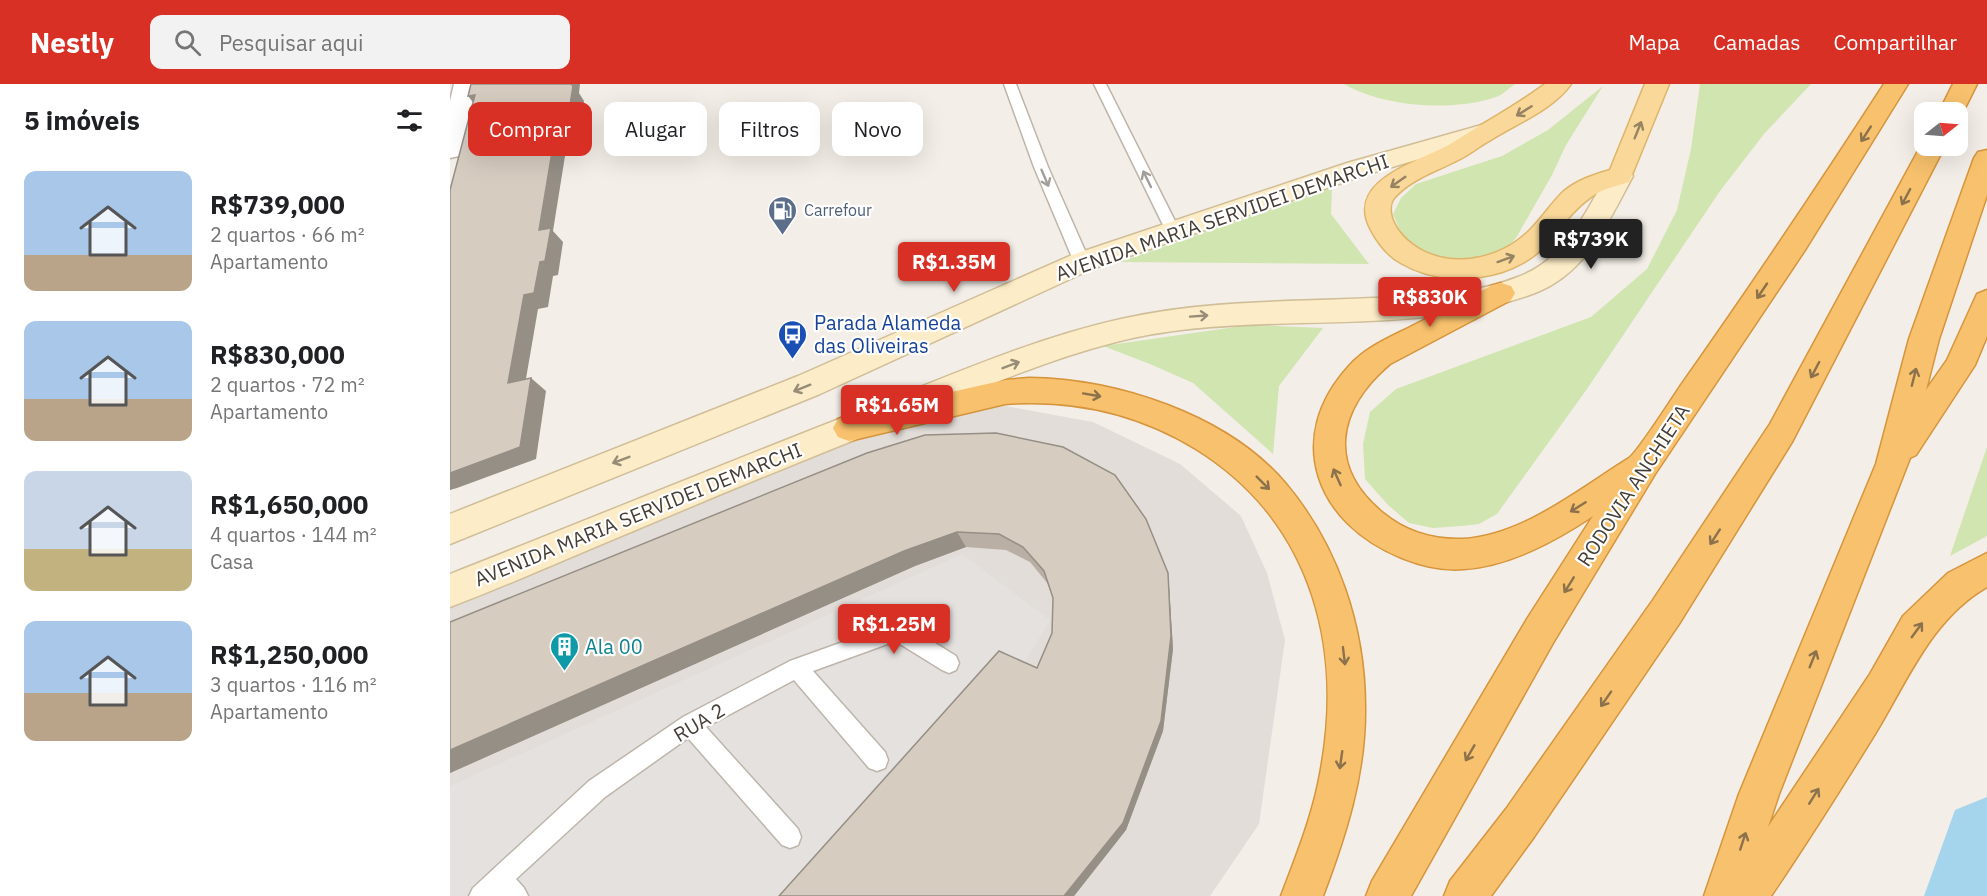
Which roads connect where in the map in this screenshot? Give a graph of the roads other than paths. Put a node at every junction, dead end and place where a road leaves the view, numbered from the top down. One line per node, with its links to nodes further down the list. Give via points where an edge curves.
1 (466, 84): 10 (street)
2 (1010, 84): 15 (lane, one-way to 15)
3 (1100, 84): 14 (lane, one-way to 3)
4 (1559, 84): 9 (main road, AVENIDA MARIA SERVIDEI DEMARCHI, one-way to 9, via 1523,112)
5 (1657, 84): 13 (main road, AVENIDA MARIA SERVIDEI DEMARCHI, one-way to 5)
6 (1896, 84): 19 (highway, RODOVIA ANCHIETA, one-way to 19, via 1795,243)
7 (1965, 84): 8 (highway)
8 (1956, 102)
9 (1485, 132): 13 (main road, one-way to 13, via 1399,180 1379,200 1382,226 1408,257 1458,269 1508,259 1535,242 1580,191); 14 (main road, AVENIDA MARIA SERVIDEI DEMARCHI, via 1356,169)
10 (450, 150)
11 (1929, 156): 34 (highway, one-way to 34, via 1782,433 1666,612)
12 (1987, 158): 20 (highway, one-way to 12, via 1924,339)
13 (1620, 176): 16 (main road, AVENIDA MARIA SERVIDEI DEMARCHI, via 1585,238 1564,266 1547,278)
14 (1173, 231): 15 (main road, AVENIDA MARIA SERVIDEI DEMARCHI)
15 (1082, 262): 21 (main road, AVENIDA MARIA SERVIDEI DEMARCHI, one-way to 21, via 809,385)
16 (1501, 293): 18 (main road, AVENIDA MARIA SERVIDEI DEMARCHI, one-way to 16, via 1056,349 1151,323 1202,316 1422,306); 19 (highway, one-way to 16, via 1531,535 1462,555 1430,553 1406,546 1371,525 1352,504 1328,452 1333,422 1349,388 1366,366 1388,350)
17 (1987, 301): 20 (highway, via 1960,365)
18 (849, 428): 23 (main road, AVENIDA MARIA SERVIDEI DEMARCHI); 32 (highway, one-way to 32, via 995,393 1078,393 1124,402 1176,422 1232,457 1274,494 1292,517 1321,570 1340,628 1345,662 1347,702 1338,782)
19 (1644, 464): 33 (highway, RODOVIA ANCHIETA, one-way to 33, via 1540,631)
20 (1892, 464): 35 (highway, one-way to 20, via 1759,794)
21 (450, 529)
22 (1987, 569): 36 (highway, one-way to 22, via 1883,687 1916,628 1960,584)
23 (450, 591)
24 (949, 663): 25 (lane, RUA 2, via 904,635 893,633)
25 (797, 668): 26 (lane, RUA 2); 27 (lane)
26 (690, 724): 28 (lane); 29 (lane, RUA 2, via 597,789)
27 (877, 760)
28 (790, 837)
29 (500, 879): 30 (lane, RUA 2); 31 (lane)
30 (482, 896)
31 (516, 896)
32 (1302, 896)
33 (1388, 896)
34 (1465, 896)
35 (1725, 896)
36 (1746, 896)

